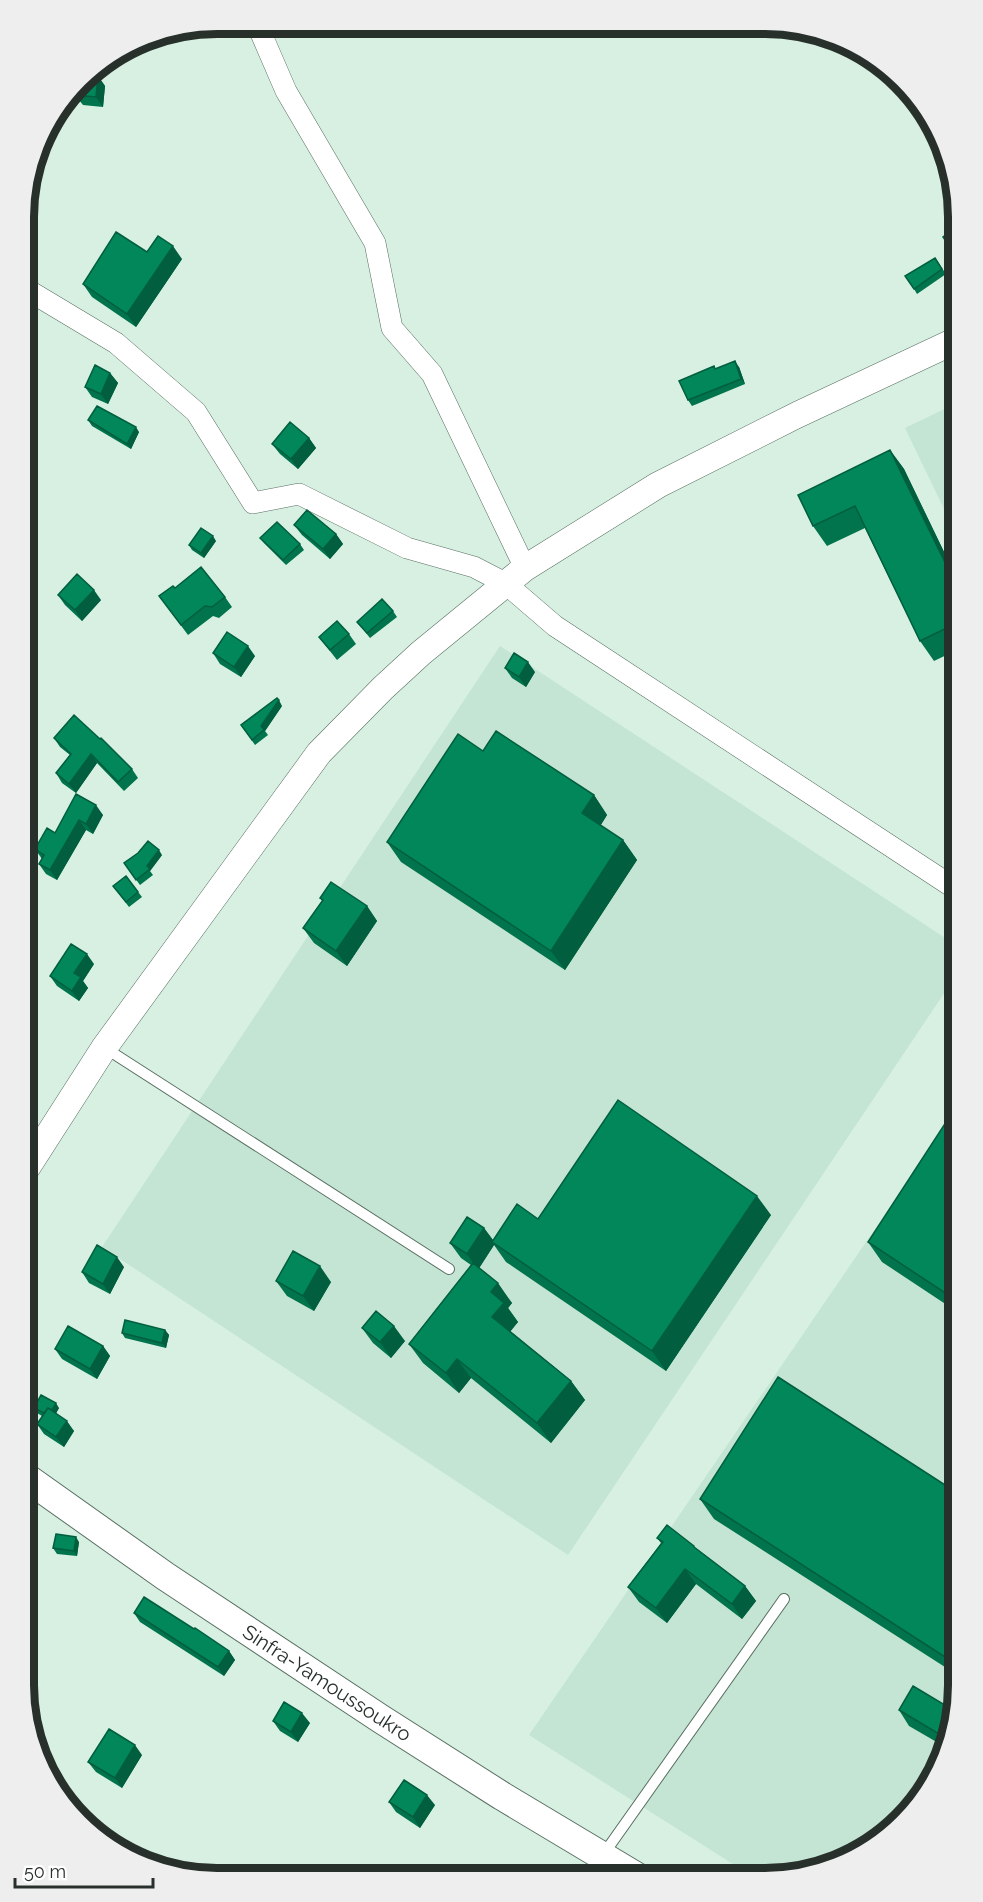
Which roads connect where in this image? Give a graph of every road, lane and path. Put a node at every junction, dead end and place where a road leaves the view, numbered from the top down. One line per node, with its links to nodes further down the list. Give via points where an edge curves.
1 (261, 34): 4 (street, via 286,91 375,243 392,328 432,374)
2 (34, 294): 5 (street, via 116,343 196,412 253,503 299,494 406,548 474,567)
3 (948, 344): 4 (street, via 658,484)
4 (525, 568): 5 (street)
5 (505, 583): 6 (street, via 555,626); 7 (street, via 383,688 319,753)
6 (948, 884)
7 (105, 1048): 8 (street); 9 (lane)
8 (34, 1156)
9 (448, 1269)
10 (34, 1483): 12 (main road, Sinfra-Yamoussoukro, via 165,1576 381,1719)
11 (784, 1599): 12 (lane)
12 (603, 1855): 13 (main road, Sinfra-Yamoussoukro)
13 (623, 1868)

